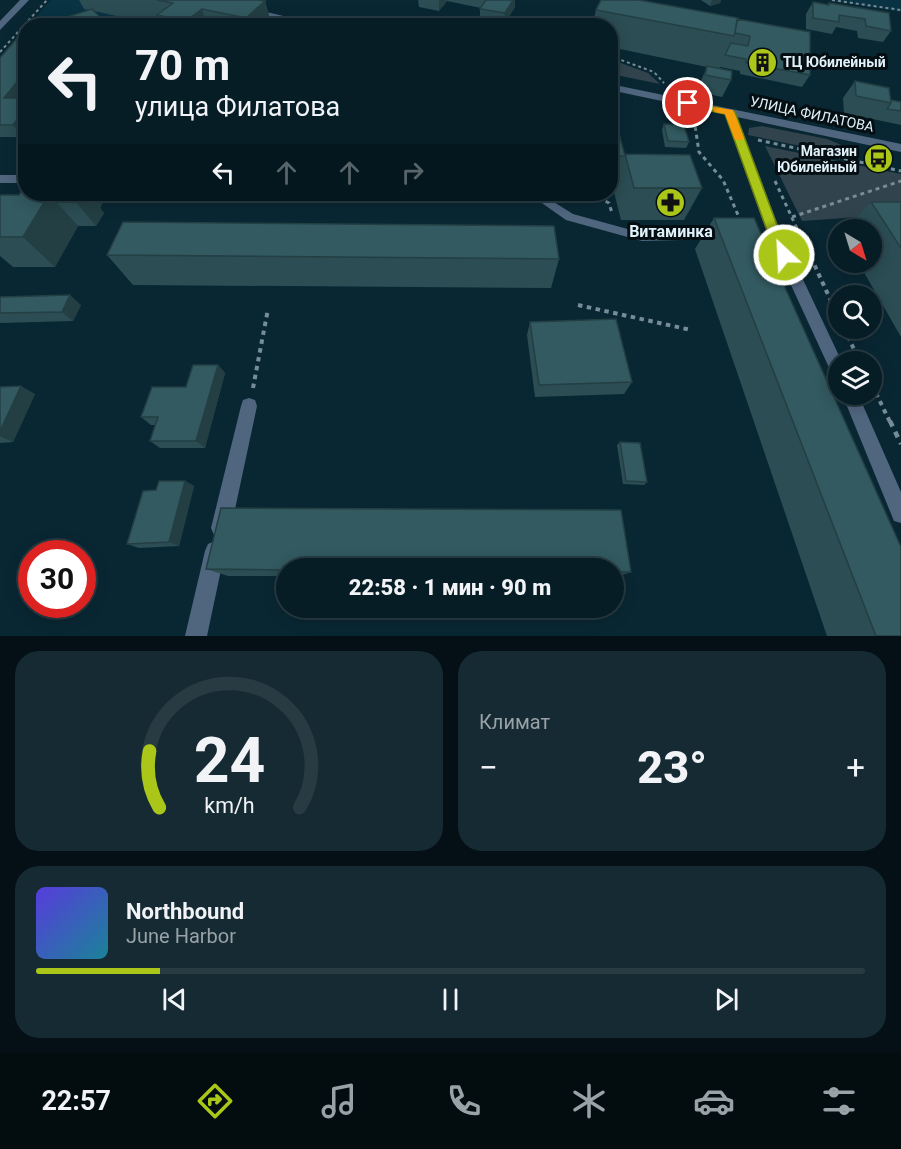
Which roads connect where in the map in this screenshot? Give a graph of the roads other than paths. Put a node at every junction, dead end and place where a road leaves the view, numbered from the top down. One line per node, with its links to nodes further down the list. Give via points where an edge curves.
1 (25, 0): 4 (street)
2 (240, 9): 3 (street)
3 (279, 18)
4 (0, 27)
5 (618, 89): 6 (street, УЛИЦА ФИЛАТОВА)
6 (730, 112): 7 (street, УЛИЦА ФИЛАТОВА); 12 (street, via 769,234)
7 (901, 148)
8 (18, 179): 9 (street)
9 (0, 180)
10 (545, 201): 11 (lane, via 570,217 642,237)
11 (746, 234)
12 (829, 351)
13 (855, 405): 15 (street)
14 (249, 406): 16 (street)
15 (901, 514)
16 (196, 636)

